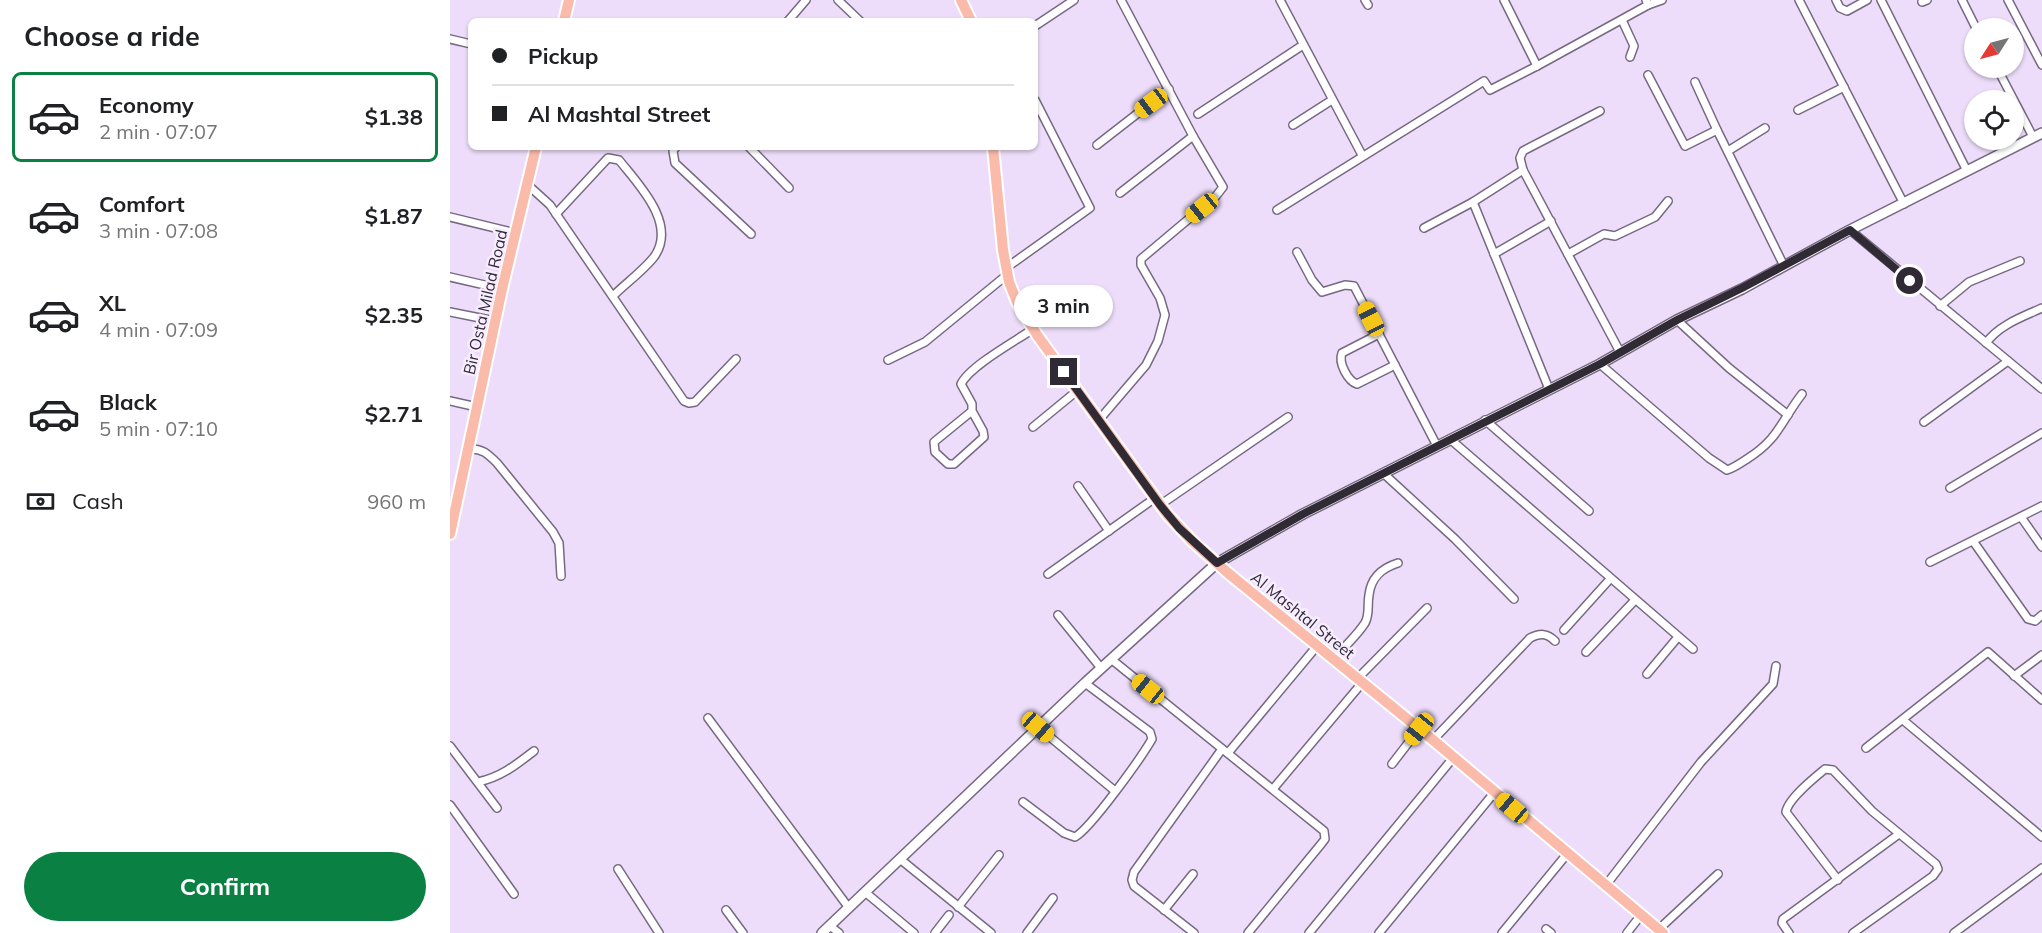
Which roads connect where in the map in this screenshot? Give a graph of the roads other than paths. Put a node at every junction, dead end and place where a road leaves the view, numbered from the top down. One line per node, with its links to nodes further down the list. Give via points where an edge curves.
1 (569, 0): 17 (main road)
2 (806, 0): 18 (street)
3 (838, 0): 19 (street)
4 (961, 0): 20 (main road)
5 (1074, 0): 23 (street)
6 (1121, 0): 33 (street)
7 (1280, 0): 26 (street)
8 (1504, 0): 29 (street)
9 (1662, 0): 16 (street)
10 (1799, 0): 32 (street)
11 (1836, 0): 12 (street, via 1847,11)
12 (1867, 0)
13 (1881, 0): 53 (street)
14 (1962, 0): 21 (street)
15 (2008, 0): 28 (street)
16 (1647, 2): 22 (street)
17 (565, 18)
18 (791, 18)
19 (857, 18)
20 (970, 18)
21 (1972, 18)
22 (1622, 20): 27 (street, via 1634,46); 29 (street)
23 (1038, 24)
24 (450, 39): 25 (street)
25 (468, 43)
26 (1303, 45): 34 (street); 38 (street)
27 (1630, 57)
28 (2042, 65)
29 (1537, 66): 51 (street, via 1490,90 1484,81)
30 (1648, 75): 42 (street, via 1685,146)
31 (1695, 82): 42 (street)
32 (1844, 87): 36 (street); 59 (street)
33 (1169, 89): 44 (street); 45 (street)
34 (1332, 100): 40 (street); 51 (street)
35 (1038, 106): 73 (street, via 1090,208)
36 (1798, 110)
37 (1600, 111): 52 (street, via 1523,151)
38 (1198, 114)
39 (2024, 115): 43 (street)
40 (1293, 125)
41 (1765, 128): 50 (street)
42 (1717, 130): 50 (street)
43 (2037, 135): 53 (main road)
44 (1193, 136): 56 (street); 100 (street, via 1221,182 1221,191 1141,259 1165,315 1152,357)
45 (1097, 145)
46 (535, 150): 54 (main road, Bir Osta Milad Road)
47 (674, 150): 67 (street, via 675,163)
48 (751, 150): 55 (street)
49 (993, 150): 73 (main road, Al Mashtal Street)
50 (1728, 151): 72 (street)
51 (1362, 155): 60 (street)
52 (1523, 170): 58 (street); 63 (street)
53 (1967, 171): 59 (main road)
54 (528, 185): 61 (street); 66 (main road, Bir Osta Milad Road)
55 (789, 188)
56 (1120, 194)
57 (1668, 201): 70 (street, via 1655,217 1614,236 1604,234)
58 (1473, 202): 64 (street); 69 (street)
59 (1904, 204): 65 (main road)
60 (1277, 210)
61 (556, 214): 76 (street); 76 (street, via 608,158 619,160 654,205 661,228 661,241 654,257)
62 (450, 217): 66 (street)
63 (1551, 221): 69 (street); 70 (street)
64 (1424, 228)
65 (1850, 230): 72 (main road); 77 (street)
66 (516, 233): 75 (main road, Bir Osta Milad Road)
67 (751, 234)
68 (1297, 252): 83 (street, via 1322,292 1354,286)
69 (1494, 254): 91 (street)
70 (1568, 254): 85 (street)
71 (2020, 261): 77 (street, via 1969,282)
72 (1784, 266): 80 (main road)
73 (1007, 271): 82 (main road, Al Mashtal Street, via 1017,302); 87 (street, via 925,342)
74 (450, 277): 75 (street)
75 (502, 289): 81 (main road, Bir Osta Milad Road)
76 (613, 296): 86 (street, via 684,401 695,402)
77 (1940, 306): 84 (street)
78 (2042, 308): 84 (street, via 2004,326)
79 (450, 312): 81 (street)
80 (1677, 320): 85 (main road); 98 (street)
81 (495, 321): 96 (main road, Bir Osta Milad Road)
82 (1033, 329): 93 (main road, Al Mashtal Street); 97 (street, via 964,378 961,384)
83 (1379, 334): 90 (street); 90 (street, via 1342,353 1340,360 1350,380 1357,384)
84 (1986, 343): 88 (street)
85 (1620, 352): 89 (main road)
86 (736, 359)
87 (888, 360)
88 (2008, 361): 92 (street); 102 (street)
89 (1600, 364): 91 (main road); 98 (street, via 1727,470 1776,436)
90 (1395, 365): 106 (street)
91 (1549, 389): 101 (main road)
92 (2042, 389)
93 (1078, 390): 100 (main road, Al Mashtal Street); 103 (street)
94 (1802, 394): 98 (street)
95 (450, 401): 96 (street)
96 (477, 407): 107 (main road, Bir Osta Milad Road)
97 (972, 411): 97 (street, via 934,442 935,452 951,465 984,437)
98 (1788, 415)
99 (1288, 417): 112 (street)
100 (1099, 420): 112 (main road, Al Mashtal Street)
101 (1485, 420): 105 (main road); 114 (street)
102 (1924, 422)
103 (1033, 428)
104 (2042, 433): 110 (street)
105 (1450, 439): 106 (main road); 125 (street)
106 (1437, 446): 108 (main road)
107 (469, 449): 111 (main road, Bir Osta Milad Road); 124 (street, via 487,453 553,532 559,543)
108 (1383, 473): 121 (main road); 126 (street)
109 (1078, 486): 116 (street)
110 (1950, 488)
111 (454, 501): 117 (main road, Bir Osta Milad Road)
112 (1157, 501): 116 (street); 121 (main road, Al Mashtal Street)
113 (2042, 507): 115 (street)
114 (1589, 511)
115 (2021, 517): 118 (street); 119 (street)
116 (1109, 531): 123 (street)
117 (450, 534)
118 (1973, 541): 120 (street); 130 (street, via 2028,619 2035,621)
119 (2042, 547)
120 (1929, 562)
121 (1217, 563): 134 (main road, Al Mashtal Street); 138 (main road)
122 (1398, 563): 139 (street, via 1375,577 1366,622)
123 (1048, 574)
124 (561, 576)
125 (1610, 579): 127 (street); 131 (street)
126 (1514, 599)
127 (1635, 600): 132 (street); 136 (street)
128 (1427, 608): 144 (street)
129 (1058, 615): 141 (street)
130 (2042, 615)
131 (1563, 630)
132 (1678, 637): 135 (street); 142 (street)
133 (1555, 641): 151 (street, via 1544,634 1530,638)
134 (1317, 646): 139 (main road, Al Mashtal Street); 155 (street)
135 (1693, 649)
136 (1586, 652)
137 (2042, 655): 143 (street)
138 (1111, 659): 141 (main road); 155 (street)
139 (1334, 660): 144 (main road, Al Mashtal Street)
140 (1776, 666): 175 (street, via 1773,684 1701,762)
141 (1101, 668): 145 (main road)
142 (1647, 674)
143 (2014, 676): 146 (street); 148 (street, via 1989,652)
144 (1360, 681): 150 (main road, Al Mashtal Street); 159 (street)
145 (1085, 683): 149 (main road); 160 (street, via 1152,734)
146 (2042, 700)
147 (708, 718): 180 (street)
148 (1903, 720): 153 (street); 166 (street)
149 (1038, 727): 160 (street); 169 (main road)
150 (1419, 729): 151 (main road, Al Mashtal Street); 157 (street)
151 (1433, 740): 156 (main road, Al Mashtal Street)
152 (450, 746): 158 (street)
153 (1866, 748)
154 (534, 750): 158 (street, via 494,779)
155 (1225, 751): 159 (street); 182 (street, via 1134,872 1134,886)
156 (1453, 758): 161 (main road, Al Mashtal Street); 197 (street)
157 (1392, 764)
158 (477, 782): 164 (street)
159 (1273, 789): 196 (street, via 1322,828 1325,839)
160 (1115, 791): 162 (street, via 1075,837)
161 (1494, 793): 167 (main road, Al Mashtal Street); 198 (street)
162 (1023, 802)
163 (450, 805): 177 (street)
164 (497, 808)
165 (1899, 834): 174 (street); 174 (street, via 1833,770 1825,769 1792,800 1786,812); 202 (street, via 1936,864 1937,873)
166 (2042, 837)
167 (1567, 854): 175 (main road, Al Mashtal Street); 199 (street)
168 (999, 855): 179 (street)
169 (900, 859): 176 (main road); 179 (street)
170 (2042, 868): 203 (street)
171 (618, 869): 187 (street)
172 (1193, 874): 182 (street)
173 (1718, 874): 186 (street)
174 (1838, 880): 201 (street, via 1783,919)
175 (1606, 885): 184 (main road, Al Mashtal Street)
176 (865, 892): 180 (main road); 191 (street)
177 (514, 894)
178 (1053, 898): 194 (street)
179 (958, 906): 193 (street)
180 (849, 908): 185 (main road)
181 (726, 910): 188 (street)
182 (1164, 910): 195 (street)
183 (949, 915): 192 (street)
184 (1641, 915): 186 (main road, Al Mashtal Street); 200 (street)
185 (830, 926): 189 (main road); 190 (street)
186 (1661, 931)
187 (659, 933)
188 (743, 933)
189 (822, 933)
190 (839, 933)
191 (914, 933)
192 (935, 933)
193 (992, 933)
194 (1027, 933)
195 (1194, 933)
196 (1248, 933)
197 (1309, 933)
198 (1378, 933)
199 (1502, 933)
200 (1627, 933)
201 (1789, 933)
202 (1853, 933)
203 (1954, 933)

